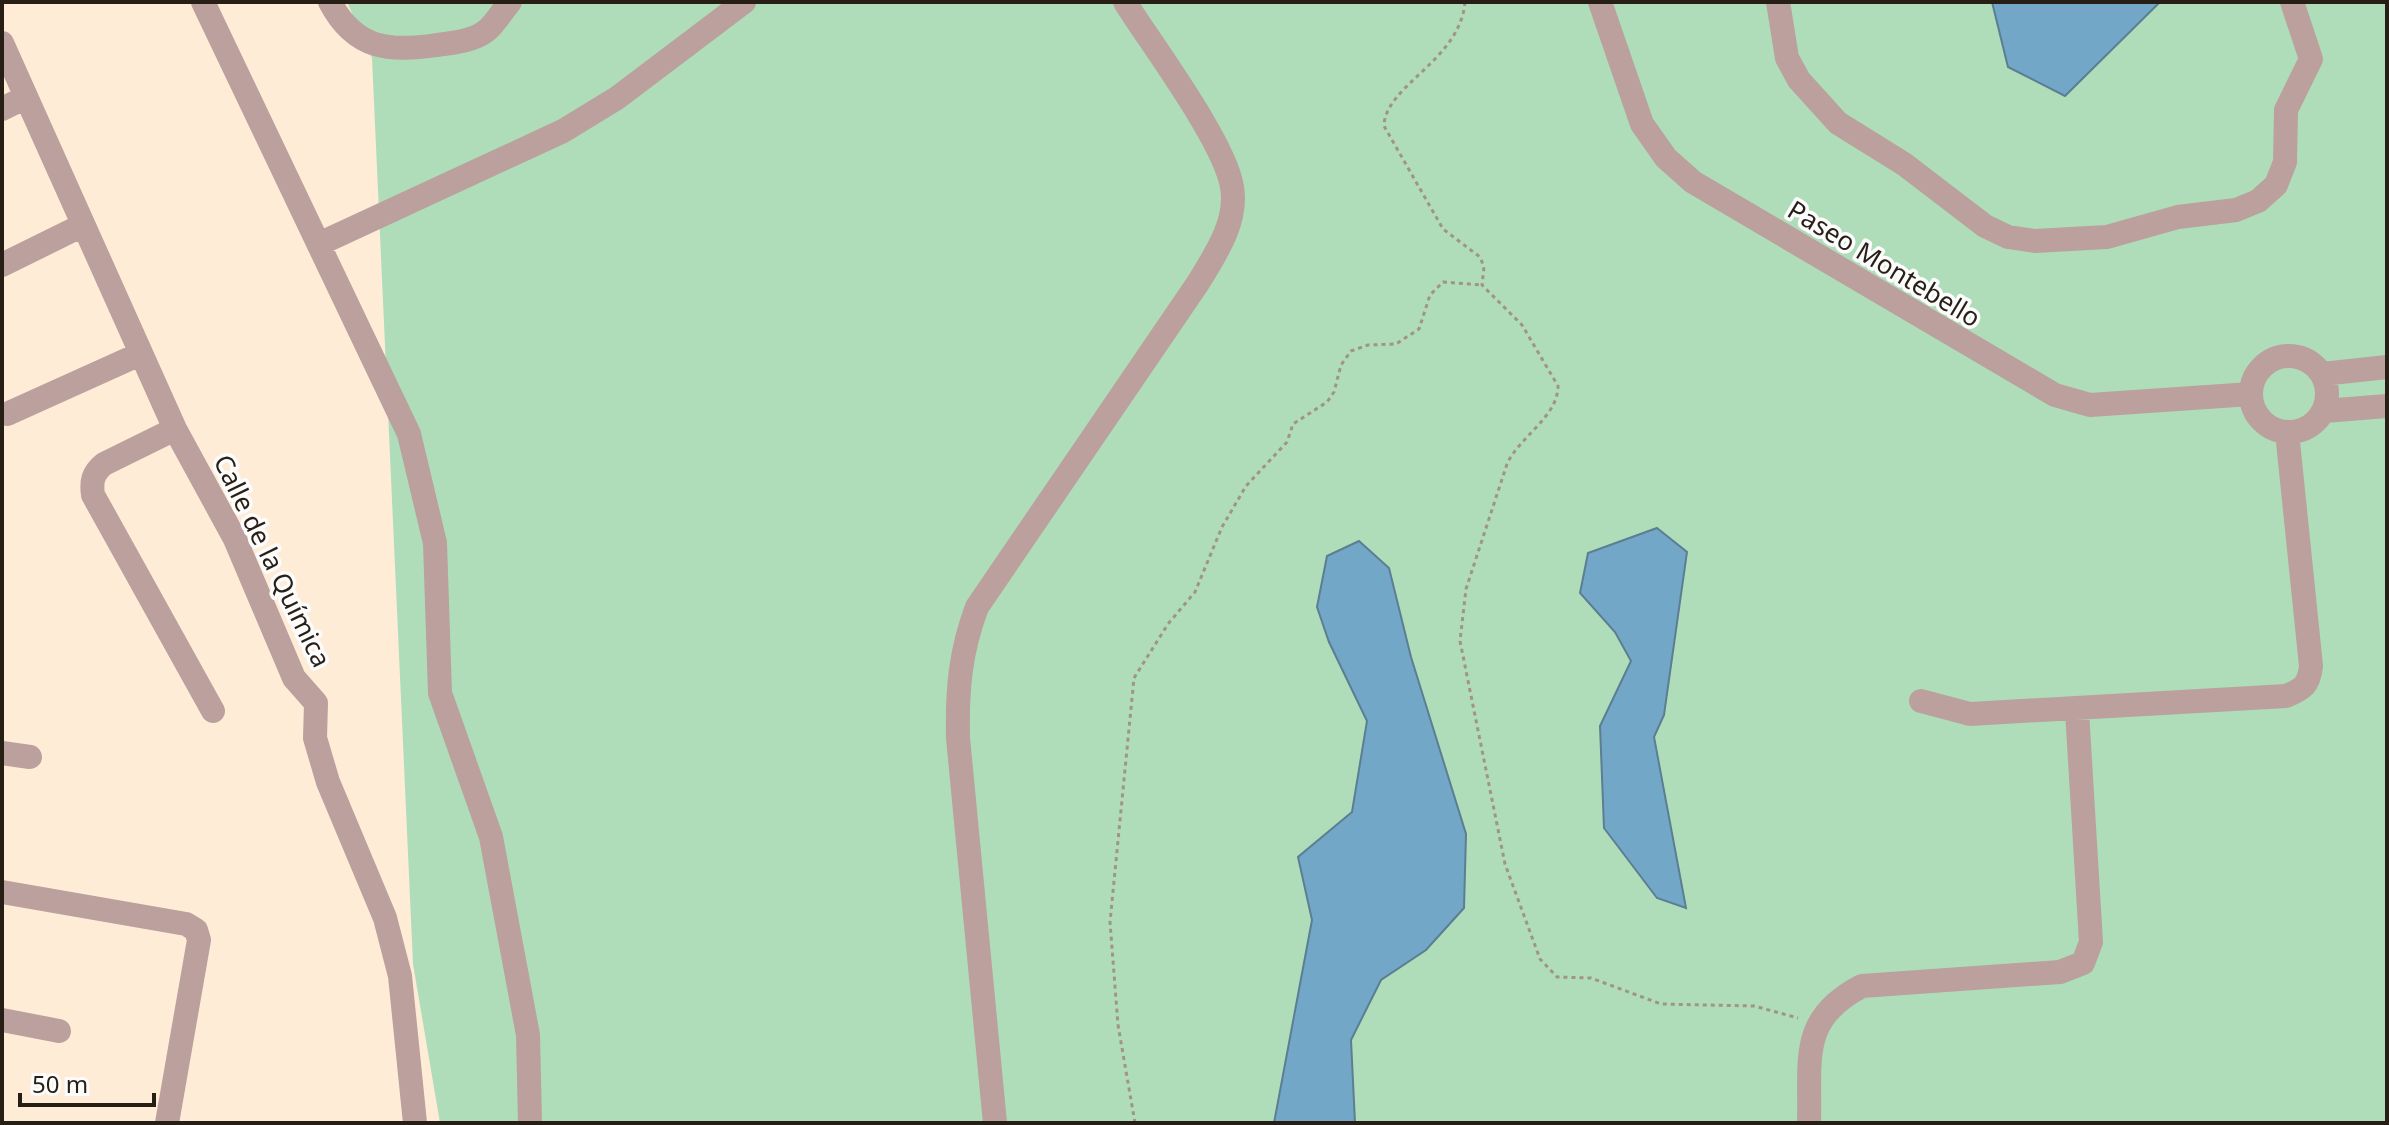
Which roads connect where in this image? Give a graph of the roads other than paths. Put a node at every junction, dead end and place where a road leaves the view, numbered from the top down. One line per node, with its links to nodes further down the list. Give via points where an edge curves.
1 (203, 2): 13 (street)
2 (330, 2): 3 (street, via 349,29 397,51 478,36)
3 (510, 2)
4 (744, 2): 13 (street, via 617,98 563,131)
5 (1125, 2): 35 (street, via 1223,158 1233,189 1231,213 1224,240 1198,283 977,607 963,646 957,682 958,738)
6 (1600, 2): 18 (street, Paseo Montebello, via 1642,124 1666,158 1693,182 2055,395 2090,405)
7 (1778, 2): 8 (street, via 1787,58 1799,80 1838,123 1904,164 1985,226 2008,237 2063,241 2236,210 2258,201 2276,185 2285,162 2286,110 2311,59)
8 (2292, 2)
9 (2, 43): 10 (street, Calle de la Química)
10 (26, 97): 11 (street); 12 (street, Calle de la Química)
11 (2, 109)
12 (83, 225): 14 (street); 15 (street, Calle de la Química)
13 (319, 244): 34 (street, via 409,434 435,543 440,693 491,837 528,1035)
14 (2, 265)
15 (140, 354): 21 (street); 22 (street, Calle de la Química)
16 (2387, 367): 17 (street)
17 (2322, 374): 18 (street, via 2295,357 2279,358 2265,365); 20 (street, via 2327,392)
18 (2251, 394): 23 (street, via 2261,420)
19 (2387, 406): 20 (street)
20 (2324, 411): 23 (street, via 2315,423)
21 (7, 414)
22 (175, 429): 25 (street, via 104,464 91,483); 33 (street, Calle de la Química, via 235,539 294,678 316,703 315,738 328,782 385,918 400,976)
23 (2287, 432): 26 (street, via 2311,666 2307,685 2286,696)
24 (1921, 701): 26 (street, via 1970,714)
25 (213, 711)
26 (2077, 711): 36 (street, via 2091,942 2083,963 2060,972 1862,986 1842,996 1815,1029)
27 (2, 753): 28 (street)
28 (30, 757)
29 (2, 892): 32 (street, via 196,930 199,940)
30 (2, 1020): 31 (street)
31 (59, 1031)
32 (167, 1123)
33 (415, 1123)
34 (530, 1123)
35 (995, 1123)
36 (1809, 1123)

